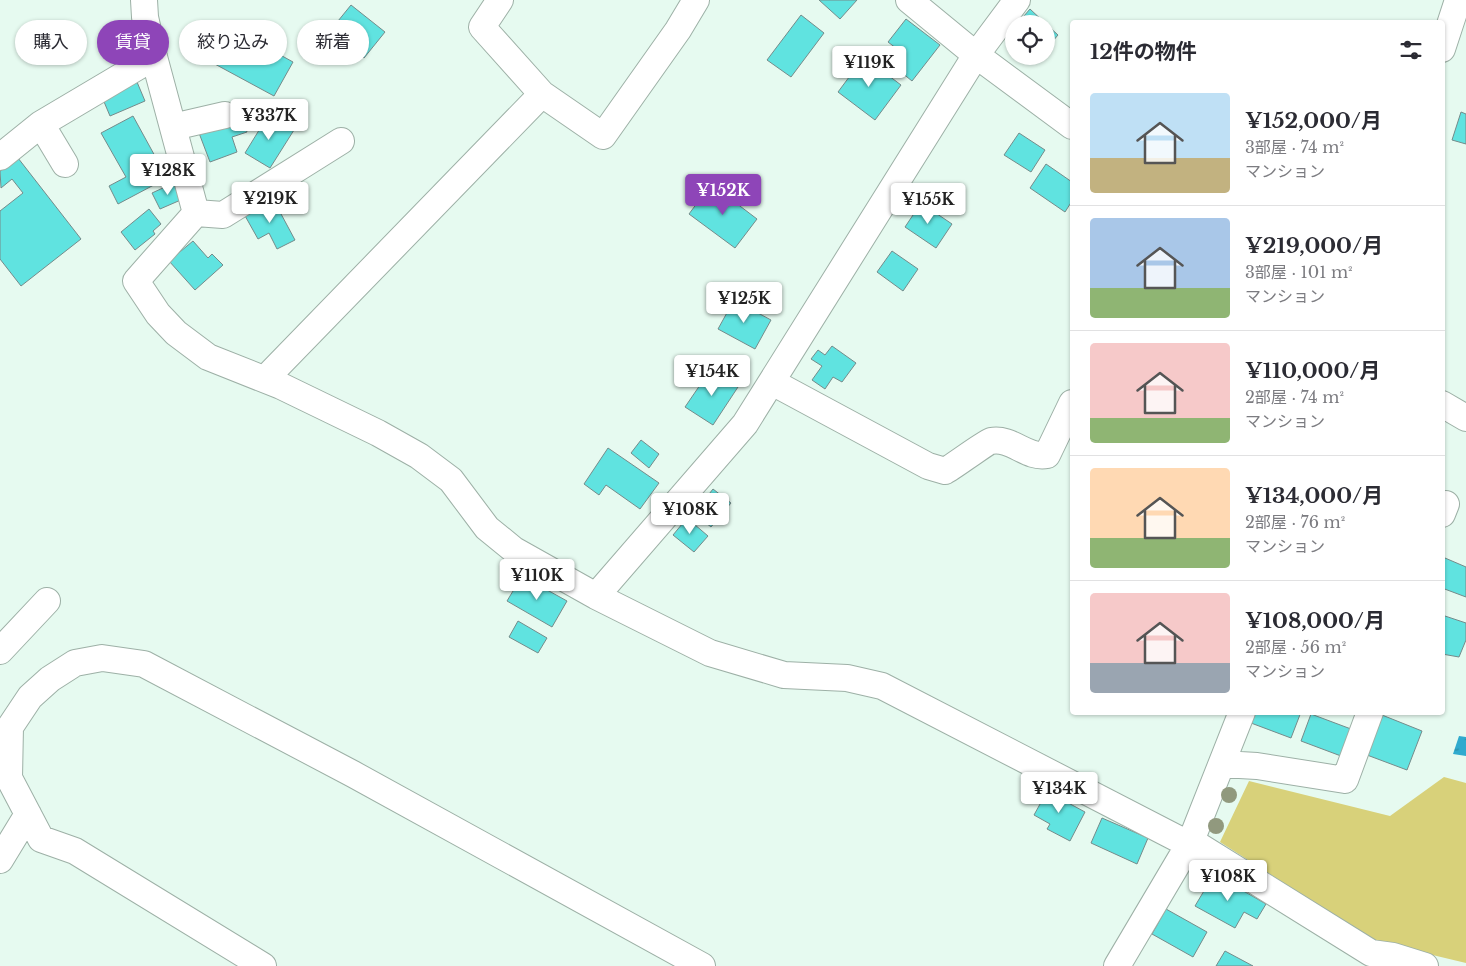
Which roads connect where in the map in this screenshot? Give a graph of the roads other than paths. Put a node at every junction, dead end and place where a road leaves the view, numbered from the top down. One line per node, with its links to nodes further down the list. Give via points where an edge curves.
1 (144, 0): 7 (street)
2 (500, 0): 12 (street, via 482,27)
3 (696, 0): 12 (street, via 603,136)
4 (909, 0): 9 (street)
5 (1017, 0): 9 (street)
6 (1458, 0): 8 (street)
7 (146, 20)
8 (1445, 39)
9 (976, 55): 15 (street); 22 (street)
10 (141, 65): 14 (street)
11 (156, 65): 16 (street)
12 (542, 94): 21 (street)
13 (226, 115): 16 (street)
14 (41, 124): 18 (street); 19 (street)
15 (1070, 125)
16 (173, 127): 20 (street)
17 (341, 141): 20 (street, via 222,215)
18 (0, 157)
19 (65, 164)
20 (196, 213): 21 (street, via 136,280 158,314 176,333 208,357)
21 (265, 379): 26 (street, via 419,456 450,480 487,528 514,550)
22 (772, 382): 24 (street, via 928,466 946,471 990,441 1008,442 1038,457 1047,455); 26 (street, via 746,424)
23 (1445, 406): 25 (street)
24 (1070, 407)
25 (1466, 418)
26 (596, 596): 33 (street, via 710,653 784,675 847,678 882,686)
27 (47, 600): 28 (street)
28 (0, 651)
29 (1241, 715): 31 (street)
30 (1369, 715): 31 (street, via 1345,780 1257,766)
31 (1222, 764): 33 (street)
32 (28, 814): 34 (street); 36 (street, via 41,840 75,851); 37 (street, via 9,778 10,727 30,697 75,663 102,658 144,664 353,774)
33 (1190, 842): 35 (street, via 1371,953); 38 (street)
34 (0, 860)
35 (1390, 961): 39 (street)
36 (263, 966)
37 (702, 966)
38 (1116, 966)
39 (1424, 966)

